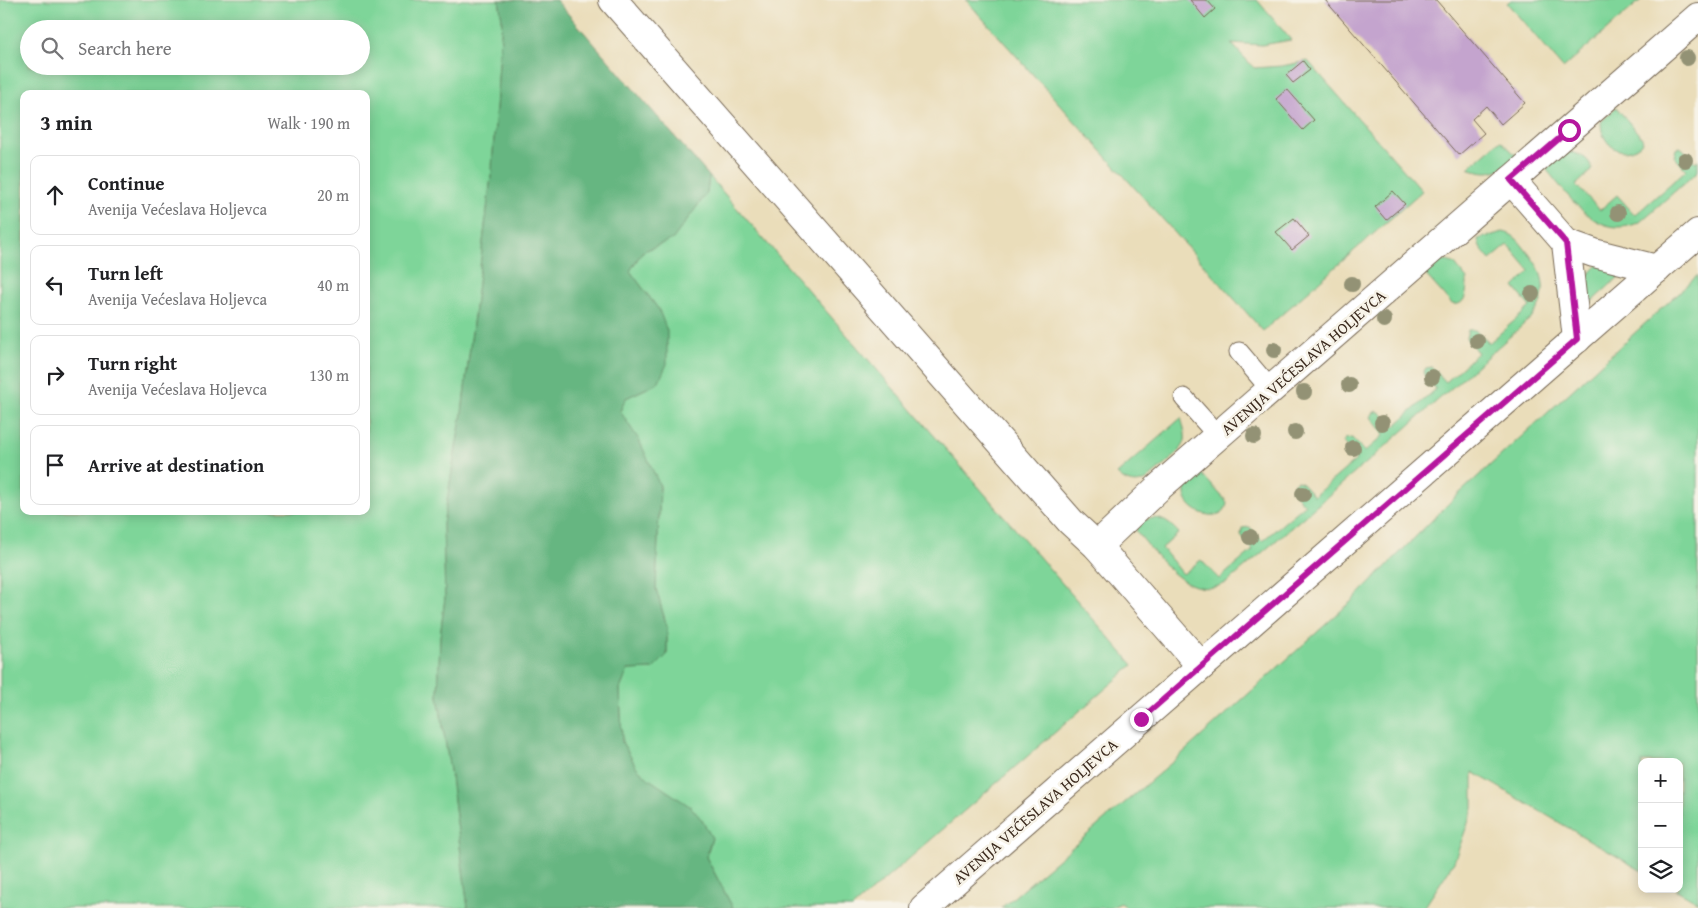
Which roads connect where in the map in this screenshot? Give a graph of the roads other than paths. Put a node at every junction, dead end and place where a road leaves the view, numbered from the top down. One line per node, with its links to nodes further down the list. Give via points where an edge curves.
1 (613, 0): 12 (street, via 1071,522)
2 (1698, 17): 3 (street, AVENIJA VEĆESLAVA HOLJEVCA)
3 (1511, 180): 5 (street); 9 (street, AVENIJA VEĆESLAVA HOLJEVCA)
4 (1698, 233): 6 (street, AVENIJA VEĆESLAVA HOLJEVCA)
5 (1566, 243): 6 (street); 7 (street)
6 (1657, 269): 7 (street, AVENIJA VEĆESLAVA HOLJEVCA)
7 (1577, 339): 13 (street, AVENIJA VEĆESLAVA HOLJEVCA)
8 (1239, 352): 9 (lane)
9 (1271, 390): 11 (street, AVENIJA VEĆESLAVA HOLJEVCA)
10 (1184, 398): 11 (lane)
11 (1218, 436): 12 (street, AVENIJA VEĆESLAVA HOLJEVCA)
12 (1096, 546): 13 (street)
13 (1201, 666): 14 (street, AVENIJA VEĆESLAVA HOLJEVCA)
14 (924, 908)

